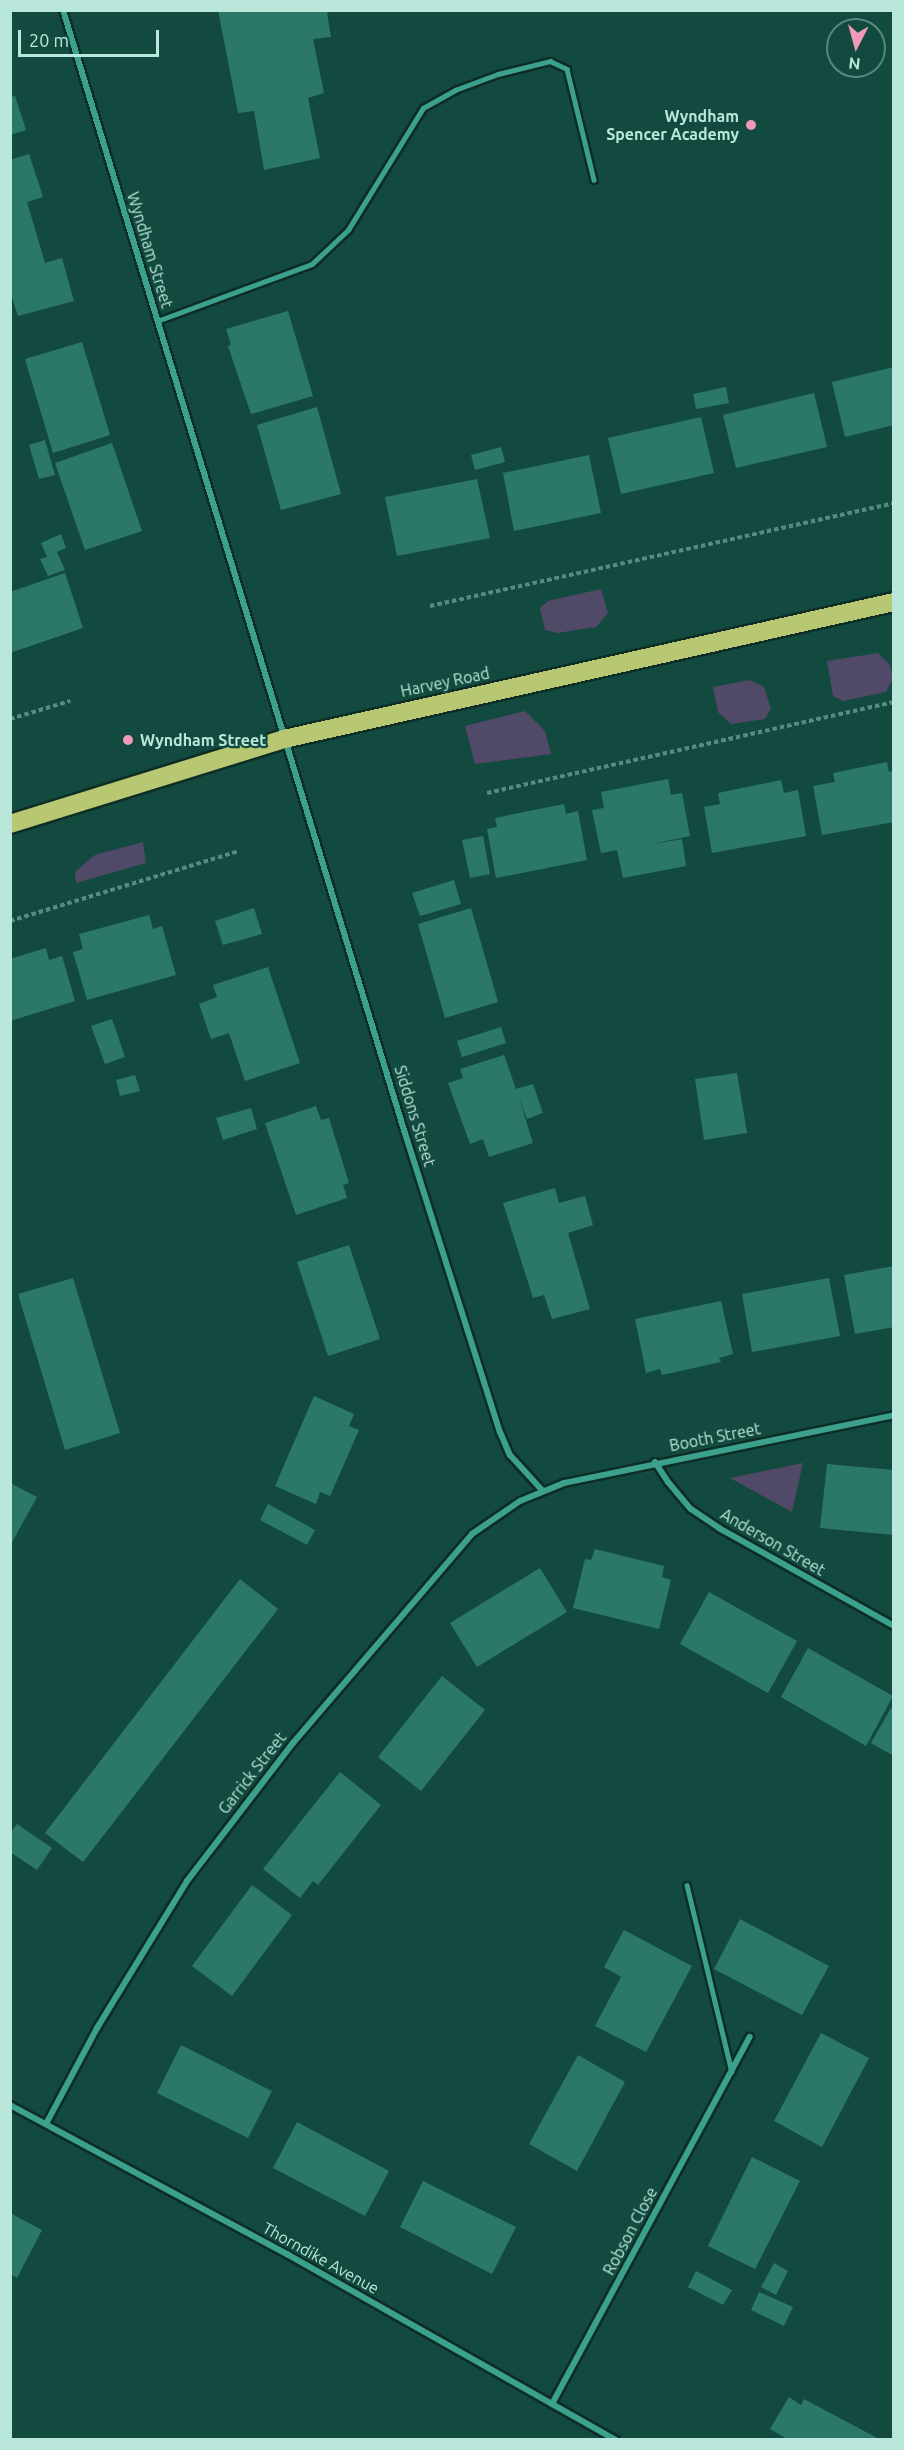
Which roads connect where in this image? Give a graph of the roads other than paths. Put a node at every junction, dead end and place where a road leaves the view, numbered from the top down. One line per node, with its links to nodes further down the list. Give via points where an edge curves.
1 (63, 10): 3 (street, Wyndham Street)
2 (594, 180): 3 (lane, via 567,69 550,61 498,74 455,90 423,108 348,230 312,264)
3 (157, 321): 5 (street, Wyndham Street)
4 (894, 602): 5 (highway, Harvey Road)
5 (284, 739): 6 (highway, Harvey Road); 9 (street, Siddons Street, via 500,1432 510,1455)
6 (10, 824)
7 (894, 1415): 8 (street, Booth Street)
8 (655, 1462): 9 (street, Booth Street); 10 (street, Anderson Street, via 692,1509 719,1528)
9 (542, 1490): 15 (street, Garrick Street, via 472,1534 243,1805 187,1881 140,1955)
10 (894, 1626)
11 (687, 1885): 13 (lane)
12 (750, 2037): 13 (street, Robson Close)
13 (732, 2072): 16 (street, Robson Close)
14 (10, 2105): 15 (street, Thorndike Avenue)
15 (46, 2124): 16 (street, Thorndike Avenue)
16 (552, 2404): 17 (street, Thorndike Avenue)
17 (616, 2439)

